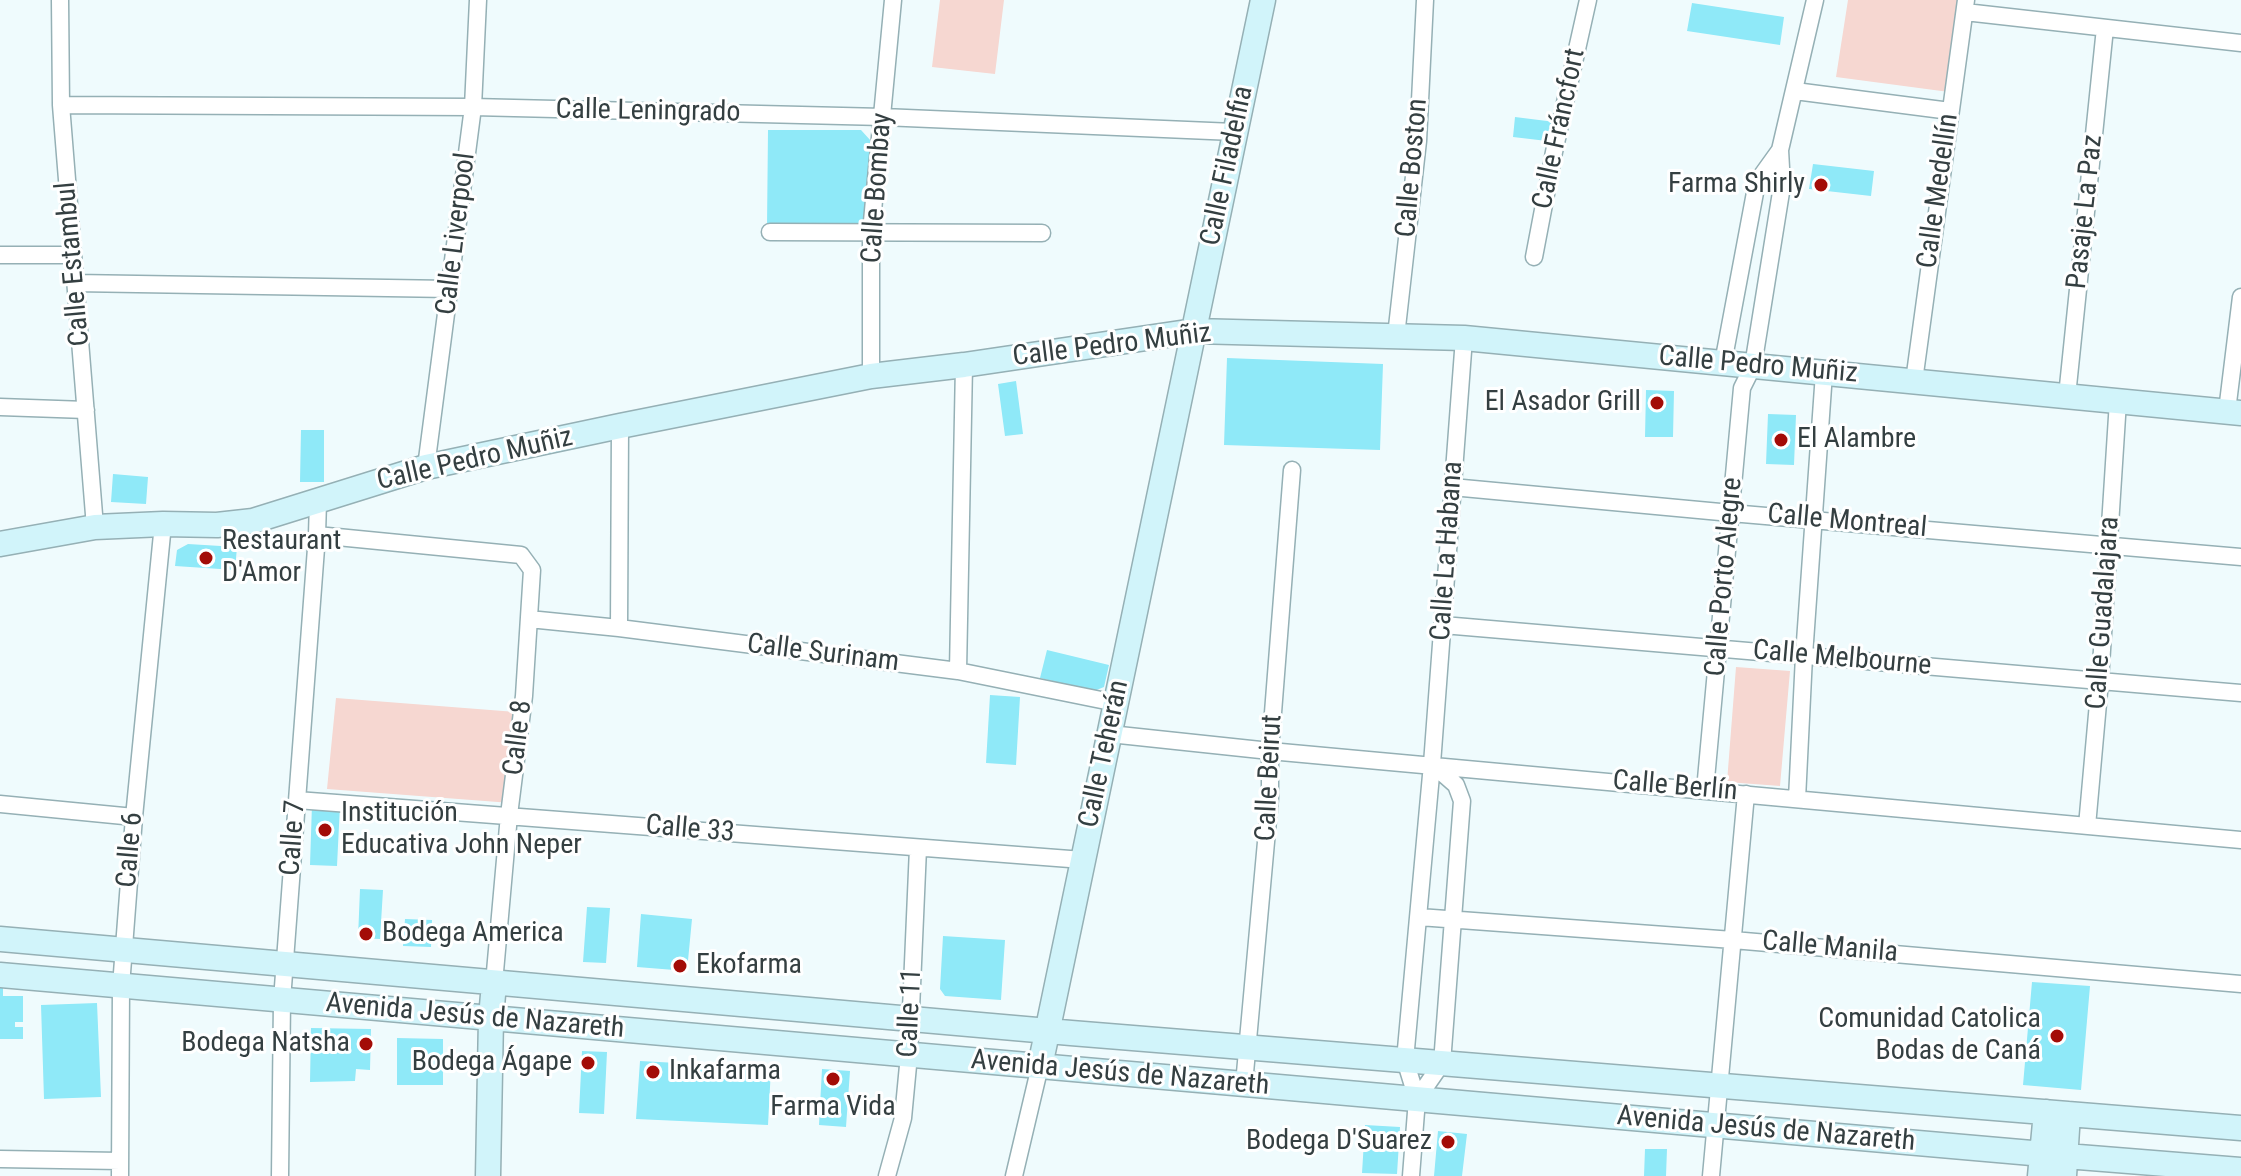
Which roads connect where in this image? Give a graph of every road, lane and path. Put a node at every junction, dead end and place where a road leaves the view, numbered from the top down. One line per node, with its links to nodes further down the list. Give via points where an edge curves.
1 (60, 0): 12 (street, Calle Estambul)
2 (478, 0): 13 (street, Calle Liverpool)
3 (893, 0): 15 (street, Calle Bombay)
4 (1263, 0): 16 (main road, Calle Filadelfia)
5 (1425, 0): 28 (street, Calle Boston, via 1418,141)
6 (1588, 0): 23 (street, Calle Fráncfort)
7 (1815, 0): 11 (street)
8 (1965, 6): 9 (street); 14 (street, Calle Medellín)
9 (2105, 28): 10 (street); 36 (street, Pasaje La Paz)
10 (2241, 43)
11 (1795, 91): 14 (street); 17 (street)
12 (61, 105): 13 (street, Calle Leningrado); 22 (street, Calle Estambul)
13 (473, 107): 15 (street, Calle Leningrado); 25 (street, Calle Liverpool)
14 (1950, 111): 35 (street, Calle Medellín)
15 (883, 117): 16 (street, Calle Leningrado); 19 (street, Calle Bombay)
16 (1234, 132): 27 (main road, Calle Filadelfia)
17 (1780, 150): 30 (street, via 1757,182); 32 (street, Calle Porto Alegre, via 1782,186)
18 (770, 232): 19 (street)
19 (871, 232): 20 (street); 34 (street, Calle Bombay)
20 (1042, 233)
21 (0, 255): 22 (street)
22 (73, 255): 24 (street, Calle Estambul)
23 (1534, 257)
24 (75, 283): 25 (street); 39 (street, Calle Estambul)
25 (450, 289): 42 (street, Calle Liverpool)
26 (2241, 297): 40 (street)
27 (1194, 331): 28 (main road, Calle Pedro Muñiz); 31 (main road, Calle Pedro Muñiz); 62 (main road, Calle Teherán)
28 (1396, 336): 29 (main road, Calle Pedro Muñiz)
29 (1464, 338): 30 (main road, Calle Pedro Muñiz); 44 (street, Calle La Habana)
30 (1723, 363): 32 (main road, Calle Pedro Muñiz)
31 (964, 365): 34 (main road, Calle Pedro Muñiz); 59 (street)
32 (1753, 366): 33 (main road, Calle Pedro Muñiz); 46 (street, Calle Porto Alegre, via 1742,388)
33 (1824, 373): 35 (main road, Calle Pedro Muñiz); 47 (street)
34 (871, 376): 41 (main road, Calle Pedro Muñiz)
35 (1914, 381): 36 (main road, Calle Pedro Muñiz)
36 (2067, 396): 37 (main road, Calle Pedro Muñiz)
37 (2118, 401): 40 (main road, Calle Pedro Muñiz); 52 (street, Calle Guadalajara)
38 (0, 407): 39 (street)
39 (86, 410): 49 (street, Calle Estambul)
40 (2234, 412)
41 (620, 426): 42 (main road, Calle Pedro Muñiz); 56 (street)
42 (426, 467): 45 (main road, Calle Pedro Muñiz)
43 (1292, 470): 64 (street, Calle Beirut)
44 (1452, 487): 46 (street, Calle Montreal); 55 (street, Calle La Habana)
45 (318, 501): 48 (main road, Calle Pedro Muñiz, via 253,521); 50 (street, Calle 7)
46 (1731, 513): 47 (street, Calle Montreal); 57 (street, Calle Porto Alegre)
47 (1814, 519): 52 (street, Calle Montreal); 58 (street)
48 (163, 524): 49 (main road, Calle Pedro Muñiz); 72 (street, Calle 6)
49 (95, 527): 51 (main road, Calle Pedro Muñiz)
50 (317, 535): 54 (street, Calle 8, via 521,555 532,570); 69 (street, Calle 7)
51 (0, 544)
52 (2108, 545): 53 (street, Calle Montreal); 60 (street, Calle Guadalajara)
53 (2241, 557)
54 (529, 619): 56 (street, Calle Surinam); 71 (street, Calle 8)
55 (1443, 625): 57 (street, Calle Melbourne); 65 (street, Calle La Habana)
56 (619, 628): 59 (street, Calle Surinam)
57 (1718, 648): 58 (street, Calle Melbourne); 66 (street, Calle Porto Alegre)
58 (1804, 656): 60 (street, Calle Melbourne); 68 (street)
59 (958, 671): 62 (street, Calle Surinam)
60 (2100, 681): 61 (street, Calle Melbourne); 73 (street, Calle Guadalajara)
61 (2241, 693)
62 (1116, 703): 63 (main road, Calle Teherán)
63 (1110, 734): 64 (street, Calle Berlín); 76 (main road, Calle Teherán)
64 (1270, 751): 65 (street, Calle Berlín); 91 (street, Calle Beirut)
65 (1432, 764): 66 (street, Calle Berlín); 77 (street, Calle La Habana); 78 (street, via 1456,785 1462,801)
66 (1705, 790): 67 (street, Calle Berlín)
67 (1746, 794): 68 (street, Calle Berlín); 80 (street)
68 (1797, 799): 73 (street, Calle Berlín)
69 (297, 800): 71 (street, Calle 33); 82 (street, Calle 7)
70 (5, 805): 72 (street)
71 (509, 815): 75 (street, Calle 33); 84 (street, Calle 8)
72 (134, 817): 81 (street, Calle 6)
73 (2087, 826): 74 (street, Calle Berlín)
74 (2241, 840)
75 (918, 848): 76 (street, Calle 33); 89 (street, Calle 11)
76 (1083, 860): 90 (main road, Calle Teherán)
77 (1419, 917): 78 (street, Calle Manila); 93 (street, Calle La Habana)
78 (1454, 919): 80 (street, Calle Manila); 94 (street)
79 (0, 939): 81 (main road, Avenida Jesús de Nazareth)
80 (1733, 940): 85 (street, Calle Manila); 97 (street)
81 (124, 950): 82 (main road, Avenida Jesús de Nazareth); 86 (street, Calle 6)
82 (285, 964): 84 (main road, Avenida Jesús de Nazareth); 87 (street, Calle 7)
83 (0, 975): 86 (main road, Avenida Jesús de Nazareth)
84 (494, 983): 88 (main road, Calle 8); 89 (main road, Avenida Jesús de Nazareth)
85 (2241, 984)
86 (121, 986): 87 (main road, Avenida Jesús de Nazareth); 106 (street, Calle 6)
87 (282, 1000): 88 (main road, Avenida Jesús de Nazareth); 109 (street, Calle 7)
88 (491, 1018): 92 (main road, Avenida Jesús de Nazareth); 110 (main road, Calle 8)
89 (912, 1020): 90 (main road, Avenida Jesús de Nazareth); 92 (street, Calle 11)
90 (1047, 1031): 91 (main road, Avenida Jesús de Nazareth); 95 (main road, Calle Teherán)
91 (1247, 1048): 93 (main road, Avenida Jesús de Nazareth); 96 (street, Calle Beirut)
92 (909, 1055): 95 (main road, Avenida Jesús de Nazareth); 111 (street, Calle 11, via 903,1118)
93 (1405, 1060): 94 (main road, Avenida Jesús de Nazareth); 98 (street, Calle La Habana)
94 (1442, 1063): 97 (main road, Avenida Jesús de Nazareth); 98 (street)
95 (1040, 1066): 96 (main road, Avenida Jesús de Nazareth); 112 (street, Calle Teherán)
96 (1244, 1084): 98 (main road, Avenida Jesús de Nazareth)
97 (1719, 1086): 99 (main road, Avenida Jesús de Nazareth); 101 (street)
98 (1417, 1099): 101 (main road, Avenida Jesús de Nazareth); 113 (street, Calle La Habana)
99 (1954, 1105): 100 (main road, Avenida Jesús de Nazareth); 103 (main road)
100 (2057, 1113): 102 (main road, Avenida Jesús de Nazareth); 105 (main road)
101 (1716, 1126): 103 (main road, Avenida Jesús de Nazareth); 114 (street)
102 (2241, 1128)
103 (1949, 1146): 105 (main road, Avenida Jesús de Nazareth)
104 (0, 1159): 106 (street)
105 (2053, 1166): 108 (main road, Avenida Jesús de Nazareth)
106 (120, 1168)
107 (2241, 1170): 108 (main road, Avenida Jesús de Nazareth)
108 (2189, 1171)
109 (280, 1176)
110 (488, 1176)
111 (887, 1176)
112 (1014, 1176)
113 (1411, 1176)
114 (1711, 1176)

